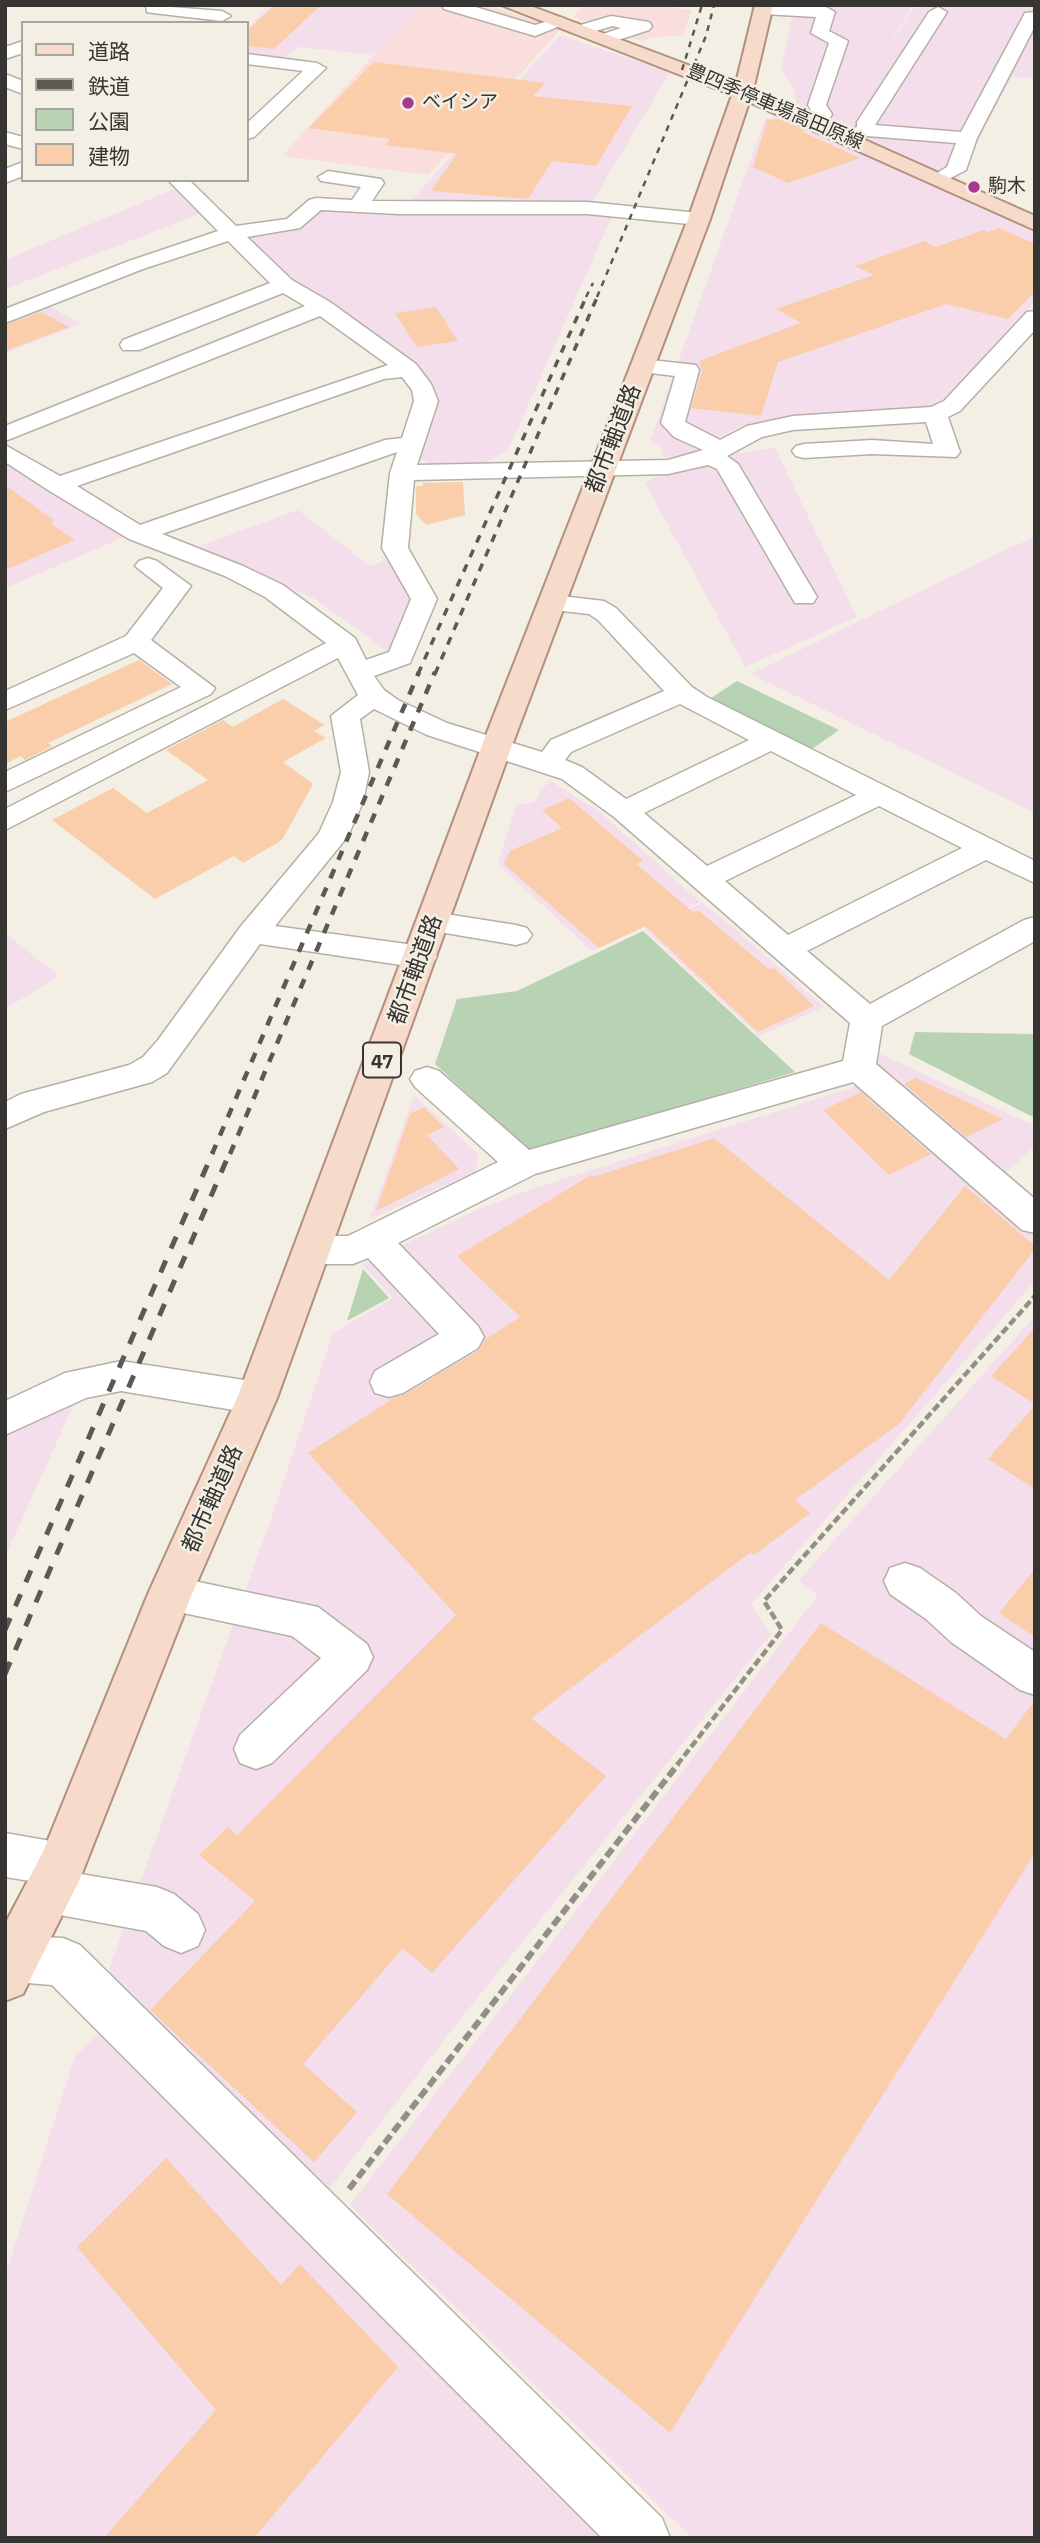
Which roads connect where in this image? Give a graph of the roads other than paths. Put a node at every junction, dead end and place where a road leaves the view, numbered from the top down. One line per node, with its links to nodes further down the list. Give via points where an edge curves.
1 (450, 5): 9 (street, via 535,31)
2 (154, 6): 6 (street); 8 (street)
3 (525, 7): 9 (main road, 豊四季停車場高田原線)
4 (764, 7): 18 (main road, 都市軸道路 / 47); 20 (street, via 826,12 820,33 839,41 817,105 823,114)
5 (938, 12): 22 (street)
6 (223, 15)
7 (1035, 17): 23 (street)
8 (138, 21)
9 (561, 22): 10 (main road, 豊四季停車場高田原線)
10 (583, 30): 11 (main road, 豊四季停車場高田原線); 11 (street, via 611,20 643,26)
11 (606, 39): 18 (main road, 豊四季停車場高田原線)
12 (21, 47): 13 (street)
13 (5, 54)
14 (249, 59): 21 (street, via 317,68)
15 (5, 79): 16 (street)
16 (21, 90)
17 (21, 92): 19 (street)
18 (743, 92): 20 (main road, 豊四季停車場高田原線); 30 (main road, 都市軸道路 / 47)
19 (5, 100)
20 (809, 120): 22 (main road, 豊四季停車場高田原線)
21 (248, 132)
22 (856, 133): 23 (street); 27 (main road, 豊四季停車場高田原線)
23 (967, 138): 27 (street, via 956,170)
24 (21, 170): 25 (street)
25 (5, 177)
26 (328, 177): 29 (street, via 374,183)
27 (937, 179): 31 (main road, 豊四季停車場高田原線)
28 (180, 182): 32 (street)
29 (357, 206): 30 (street, via 587,208); 32 (street, via 316,204 293,224)
30 (699, 219): 38 (main road, 都市軸道路 / 47)
31 (1035, 224)
32 (231, 233): 33 (street); 35 (street)
33 (285, 285): 34 (street); 37 (street)
34 (322, 307): 39 (street); 41 (street)
35 (5, 317)
36 (1035, 317): 40 (street, via 952,406)
37 (131, 345)
38 (642, 366): 45 (street, via 688,370 673,423); 46 (main road, 都市軸道路 / 47)
39 (408, 369): 42 (street, via 426,401); 48 (street, via 380,373)
40 (935, 414): 43 (street, via 948,452 872,447); 45 (street, via 793,423 755,431)
41 (5, 434)
42 (413, 446): 47 (street); 49 (street, via 393,446)
43 (804, 451)
44 (5, 452): 48 (street)
45 (715, 452): 46 (street, via 668,467); 51 (street)
46 (603, 468): 47 (street); 52 (main road, 都市軸道路 / 47)
47 (402, 473): 55 (street, via 395,548 425,599 400,657)
48 (57, 485): 49 (street)
49 (138, 534): 54 (street, via 274,591)
50 (148, 566): 53 (street, via 177,586)
51 (804, 597)
52 (553, 603): 56 (street, via 594,607 607,614); 59 (main road, 都市軸道路 / 47)
53 (136, 642): 57 (street); 61 (street, via 170,660 201,688)
54 (345, 644): 55 (street); 64 (street)
55 (367, 684): 59 (street, via 436,729); 70 (street, via 345,716 355,772 333,836)
56 (682, 693): 58 (street); 60 (street, via 561,746)
57 (5, 702)
58 (770, 741): 62 (street); 63 (street)
59 (496, 748): 60 (street); 68 (main road, 都市軸道路 / 47)
60 (548, 763): 63 (street, via 572,773)
61 (5, 783)
62 (879, 794): 65 (street); 67 (street)
63 (624, 811): 67 (street)
64 (9, 815)
65 (986, 848): 66 (street); 72 (street)
66 (1035, 873)
67 (705, 879): 72 (street)
68 (433, 922): 71 (street); 73 (main road, 都市軸道路 / 47)
69 (1035, 927): 74 (street)
70 (252, 933): 73 (street); 77 (street, via 155,1065 121,1081 33,1103)
71 (516, 935)
72 (783, 950): 74 (street)
73 (421, 957): 81 (main road, 都市軸道路 / 47)
74 (867, 1020): 75 (street)
75 (859, 1068): 78 (street); 79 (street)
76 (427, 1079): 78 (street)
77 (5, 1117)
78 (523, 1165): 80 (street)
79 (1035, 1220)
80 (373, 1240): 81 (street, via 353,1250); 82 (street, via 465,1337)
81 (311, 1250): 83 (main road, 都市軸道路 / 47)
82 (389, 1382)
83 (257, 1398): 84 (street, via 121,1376 79,1384); 86 (main road, 都市軸道路 / 47)
84 (5, 1419)
85 (905, 1581): 87 (street)
86 (170, 1594): 88 (street, via 303,1620 352,1657); 90 (main road, 都市軸道路 / 47)
87 (1035, 1676)
88 (256, 1749)
89 (5, 1855): 90 (street)
90 (55, 1878): 91 (street, via 157,1910); 92 (main road, 都市軸道路 / 47)
91 (181, 1930)
92 (8, 1976): 93 (street, via 63,1962)
93 (642, 2538)

